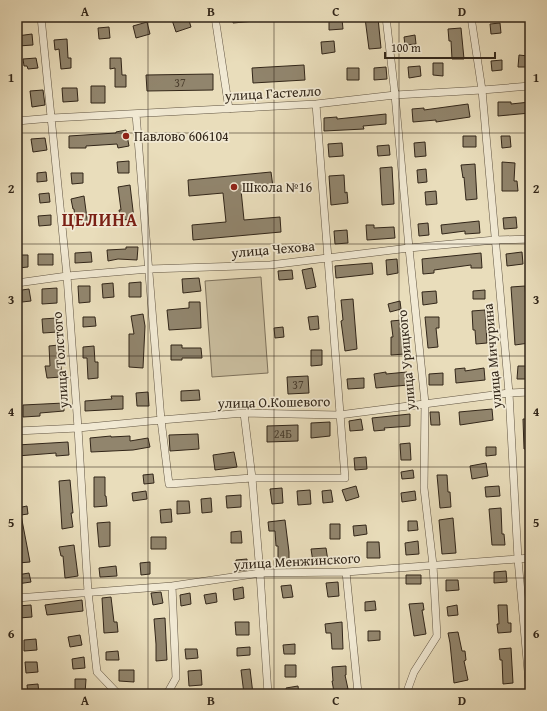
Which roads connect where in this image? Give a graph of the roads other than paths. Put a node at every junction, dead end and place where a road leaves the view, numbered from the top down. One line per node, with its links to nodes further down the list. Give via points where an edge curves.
1 (41, 17): 11 (street, улица Толстого)
2 (215, 17): 9 (street)
3 (386, 17): 7 (street, улица Урицкого)
4 (471, 17): 6 (street, улица Мичурина)
5 (530, 86): 6 (street, улица Гастелло)
6 (482, 90): 7 (street, улица Гастелло); 14 (street, улица Мичурина)
7 (395, 95): 8 (street, улица Гастелло); 15 (street, улица Урицкого)
8 (316, 104): 9 (street, улица Гастелло); 16 (street)
9 (229, 108): 10 (street, улица Гастелло)
10 (136, 114): 11 (street, улица Гастелло); 17 (street)
11 (52, 118): 12 (street, улица Гастелло); 18 (street, улица Толстого)
12 (17, 121)
13 (530, 239): 14 (street, улица Чехова)
14 (495, 240): 15 (street, улица Чехова); 21 (street, улица Мичурина)
15 (408, 248): 16 (street, улица Чехова); 22 (street, улица Урицкого)
16 (328, 258): 17 (street, улица Чехова, via 270,265); 24 (street)
17 (149, 269): 18 (street, улица Чехова); 25 (street)
18 (67, 276): 19 (street, улица Чехова); 26 (street, улица Толстого)
19 (17, 283)
20 (530, 392): 21 (street, улица О.Кошевого)
21 (509, 393): 22 (street, улица О.Кошевого); 30 (street, улица Мичурина)
22 (425, 403): 24 (street, улица О.Кошевого); 31 (street, улица Урицкого, via 424,488)
23 (244, 414): 24 (street, улица О.Кошевого); 25 (street, улица О.Кошевого); 28 (street)
24 (339, 415): 28 (street, via 345,478)
25 (161, 420): 26 (street, улица О.Кошевого); 28 (street, via 169,484)
26 (78, 428): 27 (street, улица О.Кошевого); 35 (street, улица Толстого)
27 (17, 431)
28 (252, 478): 33 (street)
29 (530, 558): 30 (street, улица Менжинского)
30 (518, 559): 31 (street, улица Менжинского); 37 (street, улица Мичурина)
31 (433, 565): 32 (street, улица Менжинского); 42 (street, улица Урицкого, via 437,636 414,672)
32 (346, 572): 33 (street, улица Менжинского); 41 (street, via 358,693)
33 (260, 574): 34 (street, улица Менжинского); 40 (street)
34 (172, 586): 35 (street, улица Менжинского); 39 (street, via 176,678)
35 (88, 592): 36 (street, улица Менжинского); 38 (street, улица Толстого, via 96,672)
36 (17, 598)
37 (527, 621): 43 (street, улица Мичурина)
38 (118, 694)
39 (167, 694)
40 (268, 694)
41 (362, 694)
42 (406, 694)
43 (530, 694)

